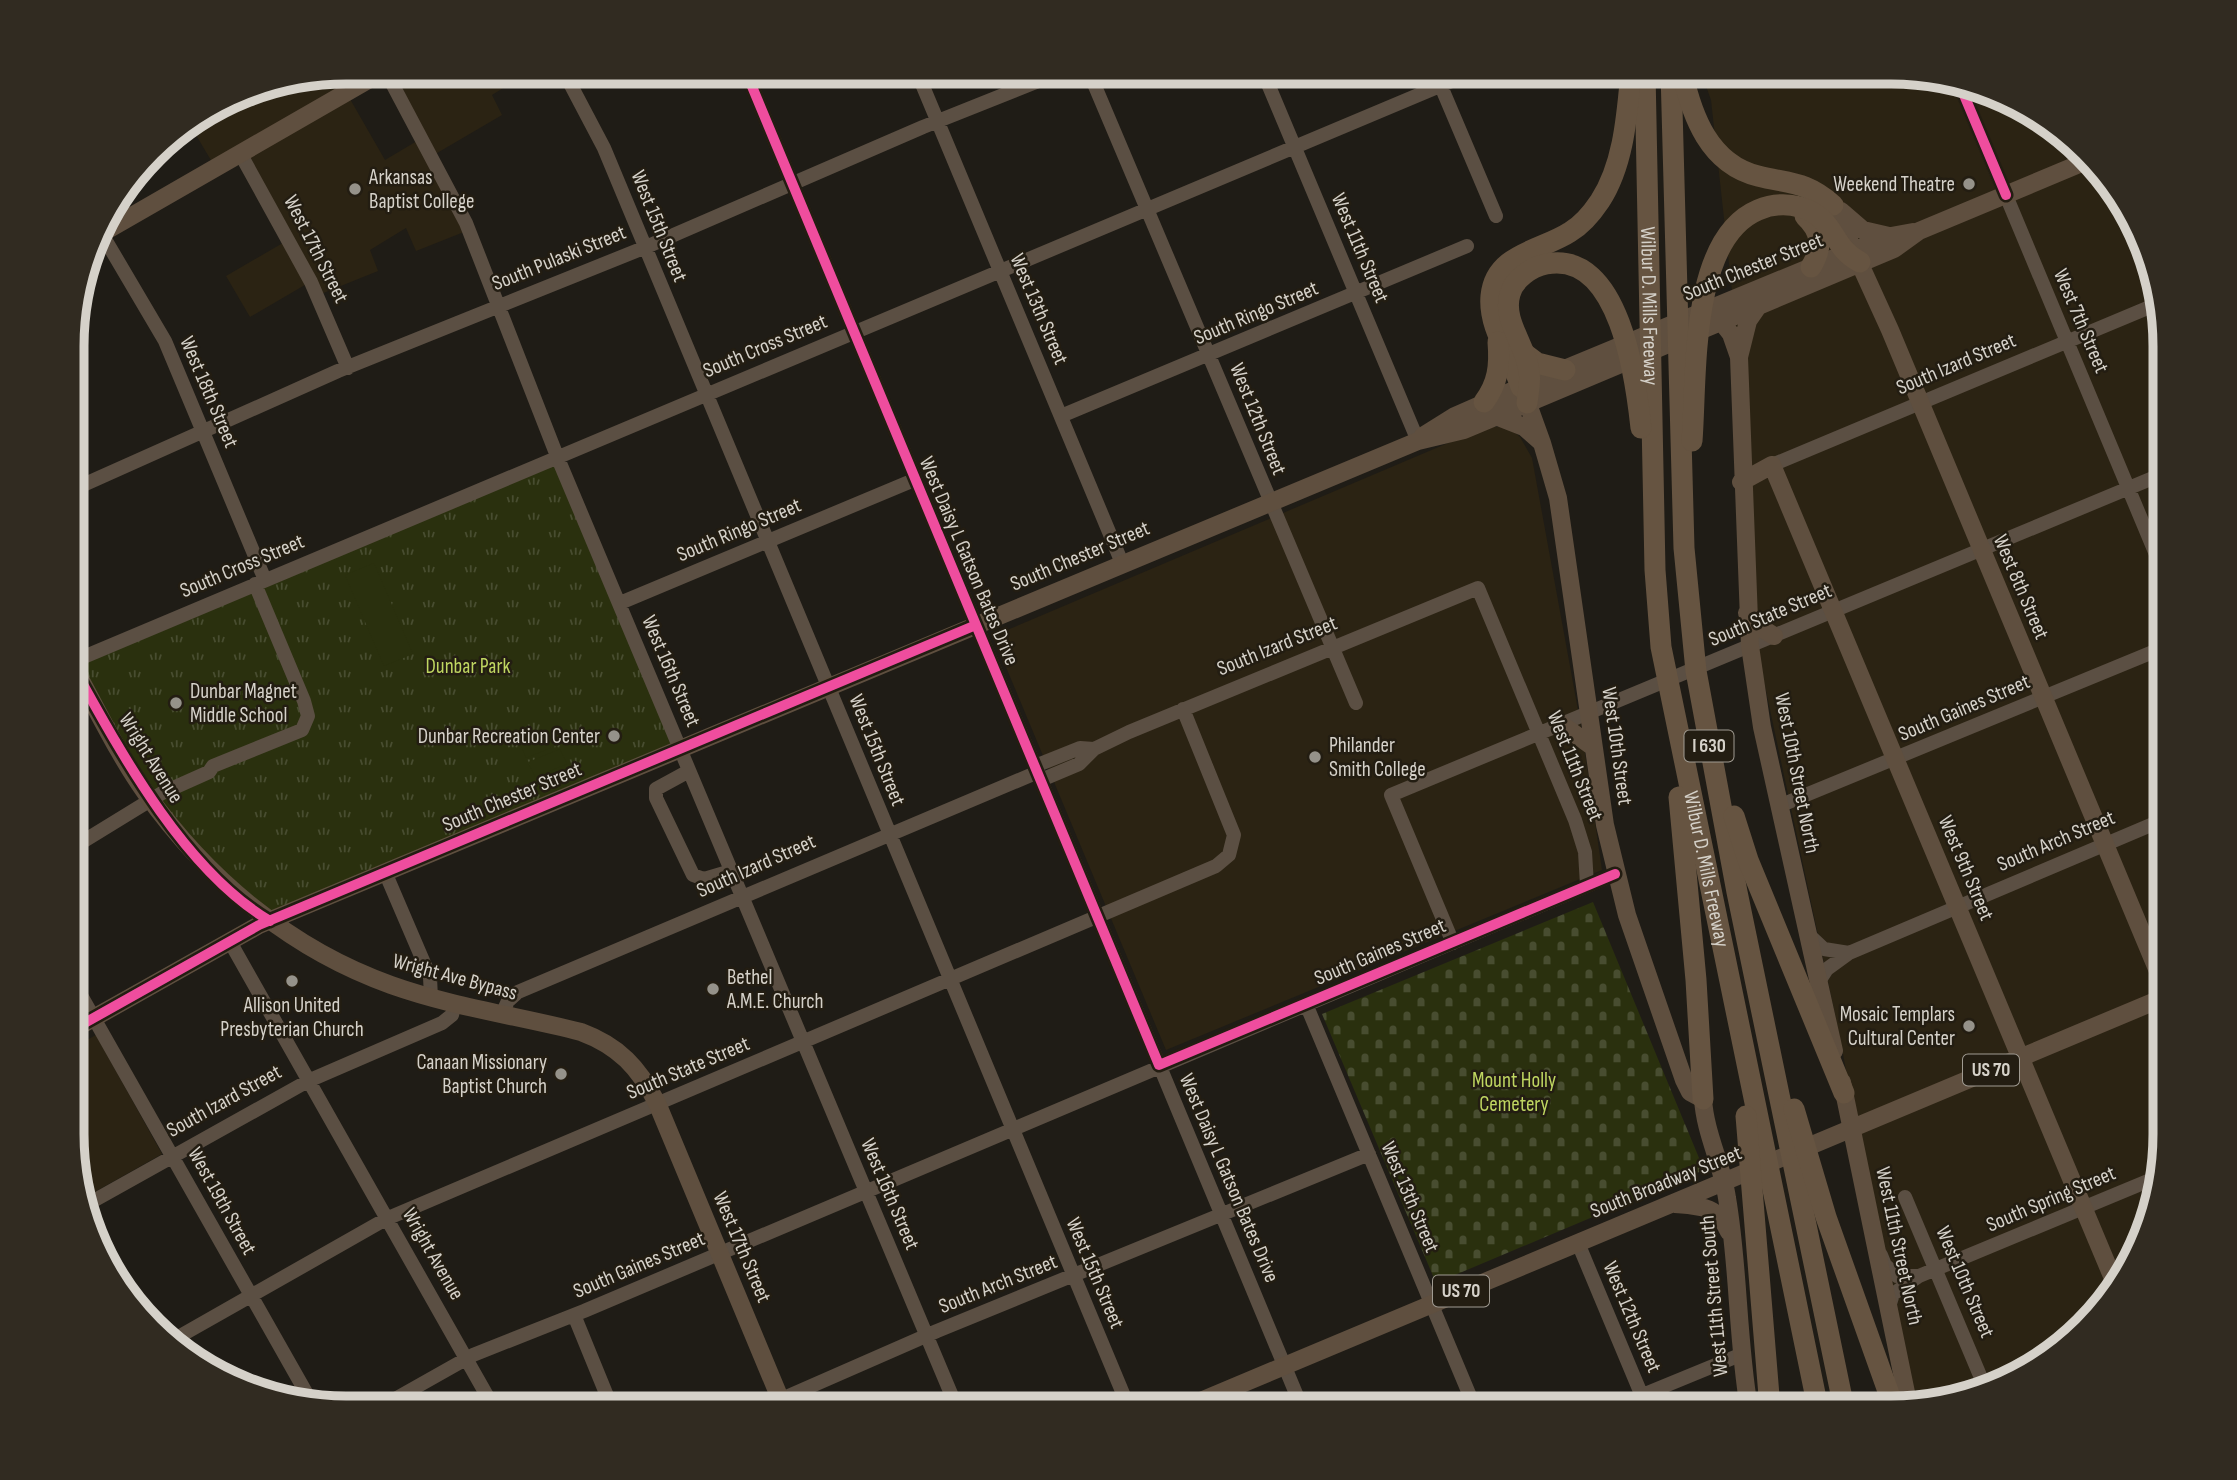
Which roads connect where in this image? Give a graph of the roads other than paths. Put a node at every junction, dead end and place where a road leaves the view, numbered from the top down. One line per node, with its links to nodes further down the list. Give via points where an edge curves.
1 (363, 84): 18 (main road)
2 (391, 84): 36 (street, West 16th Street, via 453,196)
3 (571, 84): 31 (street, West 15th Street, via 595,125)
4 (751, 84): 20 (street, West Daisy L Gatson Bates Drive)
5 (922, 84): 16 (street, West 13th Street)
6 (1035, 84): 16 (street, South Pulaski Street)
7 (1094, 84): 24 (street, West 12th Street)
8 (1268, 84): 17 (street, West 11th Street)
9 (1427, 84): 17 (street, South Cross Street)
10 (1440, 84): 25 (street)
11 (1629, 84): 40 (highway, via 1623,142 1607,188 1578,227 1515,258 1497,276 1490,302)
12 (1645, 84): 71 (highway, Wilbur D. Mills Freeway / I 630)
13 (1671, 84): 68 (highway, Wilbur D. Mills Freeway / I 630)
14 (1685, 84): 23 (highway, via 1700,128 1724,159 1751,174 1811,188)
15 (1964, 95): 21 (street, West 7th Street)
16 (938, 121): 20 (street, South Pulaski Street); 34 (street, West 13th Street)
17 (1294, 145): 24 (street, South Cross Street); 35 (street, West 11th Street)
18 (240, 153): 26 (main road); 47 (street, West 17th Street, via 311,282)
19 (2079, 164): 21 (main road, South Chester Street)
20 (792, 183): 31 (street, South Pulaski Street); 41 (street, West Daisy L Gatson Bates Drive)
21 (2006, 195): 27 (main road, South Chester Street); 42 (street, West 7th Street)
22 (1790, 205): 32 (highway, via 1821,217); 33 (highway, via 1815,225 1819,249); 68 (highway, via 1767,206 1739,222 1709,270 1702,306)
23 (1833, 205): 28 (main road, via 1863,230); 32 (main road, West 8th Street)
24 (1146, 209): 34 (street, South Cross Street); 44 (street, West 12th Street)
25 (1496, 216)
26 (114, 225)
27 (1919, 231): 28 (main road, South Chester Street); 32 (main road, South Chester Street, via 1894,248)
28 (1891, 236): 32 (main road, South Chester Street)
29 (105, 243): 54 (street, West 18th Street, via 165,341)
30 (1467, 246): 35 (street, South Ringo Street)
31 (646, 247): 36 (street, South Pulaski Street); 50 (street, West 15th Street)
32 (1853, 256): 33 (main road, South Chester Street); 38 (main road, South Chester Street); 51 (main road, West 8th Street)
33 (1811, 267): 39 (main road, South Chester Street)
34 (1000, 271): 41 (street, South Cross Street); 53 (street, West 13th Street)
35 (1356, 293): 44 (street, South Ringo Street); 55 (street, West 11th Street)
36 (499, 304): 47 (street, South Pulaski Street); 57 (street, West 16th Street)
37 (2150, 307): 42 (street, South Izard Street)
38 (1757, 308): 39 (main road, South Chester Street); 45 (main road, via 1748,321)
39 (1716, 316): 45 (main road); 46 (main road, South Chester Street)
40 (1496, 326): 49 (highway); 52 (highway, via 1500,368)
41 (853, 333): 50 (street, South Cross Street); 61 (street, West Daisy L Gatson Bates Drive)
42 (2067, 342): 51 (street, South Izard Street); 64 (street, West 7th Street)
43 (1525, 354): 48 (highway, via 1537,363); 49 (highway); 71 (highway, via 1508,306 1518,280 1536,267 1554,263 1588,276 1615,310 1632,361)
44 (1209, 356): 53 (street, South Ringo Street); 65 (street, West 12th Street)
45 (1739, 357): 58 (main road)
46 (1604, 363): 48 (main road, South Chester Street); 49 (main road, South Chester Street)
47 (348, 368): 54 (street, South Pulaski Street)
48 (1565, 370): 49 (main road, South Chester Street)
49 (1526, 391): 52 (main road, South Chester Street); 56 (main road, West 10th Street)
50 (705, 394): 57 (street, South Cross Street); 66 (street, West 15th Street)
51 (1920, 403): 59 (street, South Izard Street); 69 (main road, West 8th Street)
52 (1490, 409): 55 (main road, South Chester Street, via 1435,427); 56 (main road, via 1524,427)
53 (1061, 416): 70 (street, West 13th Street)
54 (202, 430): 63 (street, South Pulaski Street); 72 (street, West 18th Street)
55 (1418, 440): 65 (main road, South Chester Street)
56 (1542, 443): 88 (main road, West 10th Street, via 1558,498)
57 (557, 456): 72 (street, South Cross Street); 74 (street, West 16th Street)
58 (1740, 457): 59 (main road, via 1755,465); 62 (main road, West 10th Street North)
59 (1772, 465): 62 (main road, South Izard Street); 75 (main road, West 9th Street)
60 (2153, 478): 64 (street, South State Street)
61 (914, 480): 66 (street, South Ringo Street); 77 (street, West Daisy L Gatson Bates Drive)
62 (1741, 482): 76 (main road, West 10th Street North)
63 (84, 484)
64 (2128, 488): 67 (street, West 7th Street); 69 (street, South State Street)
65 (1269, 502): 70 (main road, South Chester Street); 80 (street, West 12th Street)
66 (766, 542): 74 (street, South Ringo Street); 84 (street, West 15th Street)
67 (2153, 547)
68 (1684, 548): 89 (highway, Wilbur D. Mills Freeway / I 630)
69 (1981, 550): 75 (street, South State Street); 85 (main road, West 8th Street)
70 (1122, 563): 77 (main road, South Chester Street)
71 (1655, 570): 91 (highway, Wilbur D. Mills Freeway / I 630, via 1661,647)
72 (260, 582): 82 (street, South Cross Street); 98 (street, West 18th Street, via 308,716 302,730 213,765 209,772)
73 (1478, 588): 80 (street, South Izard Street); 92 (street, West 11th Street)
74 (620, 603): 94 (street, West 16th Street)
75 (1833, 611): 78 (street, South State Street); 95 (main road, West 9th Street)
76 (1747, 613): 78 (main road); 79 (main road, West 10th Street North)
77 (976, 625): 84 (main road, South Chester Street); 97 (street, West Daisy L Gatson Bates Drive)
78 (1774, 636): 79 (street, South State Street)
79 (1750, 646): 88 (street, South State Street); 99 (main road, West 10th Street North)
80 (1332, 648): 86 (street, West 12th Street); 87 (street, South Izard Street)
81 (2153, 652): 85 (street, South Gaines Street)
82 (84, 657)
83 (84, 685): 98 (main road, Wright Avenue)
84 (828, 686): 94 (main road, South Chester Street); 101 (street, West 15th Street)
85 (2043, 698): 95 (street, South Gaines Street); 103 (main road, West 8th Street)
86 (1356, 703)
87 (1183, 709): 97 (street, South Izard Street, via 1094,749 1080,748); 111 (street, South State Street, via 1234,842 1228,855 1210,870)
88 (1589, 712): 90 (street, South State Street); 93 (main road, West 10th Street)
89 (1703, 717): 117 (highway, Wilbur D. Mills Freeway / I 630); 134 (highway, via 1748,860)
90 (1562, 724): 92 (street, South State Street); 93 (main road)
91 (1675, 725): 130 (highway, Wilbur D. Mills Freeway / I 630); 135 (highway)
92 (1539, 734): 108 (street, West 11th Street, via 1581,836); 115 (street, South State Street, via 1391,795)
93 (1593, 747): 107 (main road, West 10th Street)
94 (680, 748): 96 (street, West 16th Street); 106 (main road, South Chester Street)
95 (1895, 760): 99 (street, South Gaines Street); 110 (main road, West 9th Street)
96 (689, 771): 105 (street, West 16th Street); 105 (street, via 656,789 656,798 693,875 704,879)
97 (1038, 773): 101 (street, South Izard Street); 111 (street, West Daisy L Gatson Bates Drive)
98 (151, 799): 102 (street); 104 (main road, Wright Avenue)
99 (1779, 806): 113 (main road, West 10th Street North)
100 (2153, 824): 103 (street, South Arch Street)
101 (889, 833): 109 (street, South Izard Street); 119 (street, West 15th Street)
102 (84, 841)
103 (2104, 844): 110 (street, South Arch Street); 118 (main road, West 8th Street)
104 (204, 862): 112 (main road, Wright Ave Bypass)
105 (731, 871): 109 (street, West 16th Street)
106 (385, 872): 112 (main road, South Chester Street); 121 (street, via 430,978)
107 (1615, 874): 108 (street, South Gaines Street); 135 (main road, West 10th Street, via 1684,1080 1690,1092)
108 (1587, 886): 115 (street, South Gaines Street)
109 (743, 896): 126 (street, South Izard Street, via 518,992); 129 (street, West 16th Street)
110 (1958, 905): 116 (street, South Arch Street); 131 (main road, West 9th Street)
111 (1097, 919): 119 (street, South State Street); 132 (street, West Daisy L Gatson Bates Drive)
112 (270, 920): 114 (main road, South Chester Street); 121 (main road, Wright Ave Bypass, via 349,968)
113 (1806, 931): 116 (street, via 1824,949); 120 (main road, West 10th Street North)
114 (229, 940): 127 (main road, South Chester Street); 133 (street, Wright Avenue)
115 (1453, 943): 125 (street, South Gaines Street)
116 (1849, 953): 120 (street, South Arch Street, via 1827,969)
117 (1750, 956): 185 (highway, Wilbur D. Mills Freeway / I 630); 186 (highway, via 1826,1217)
118 (2153, 960)
119 (951, 980): 129 (street, South State Street); 137 (street, West 15th Street)
120 (1818, 983): 134 (main road, West 10th Street North)
121 (431, 998): 124 (main road, Wright Ave Bypass)
122 (84, 999): 127 (street, West 19th Street)
123 (2153, 1002): 131 (main road, South Broadway Street / US 70)
124 (455, 1003): 126 (main road, Wright Ave Bypass); 133 (street, South Izard Street, via 452,1015 442,1023)
125 (1306, 1004): 132 (street, South Gaines Street); 139 (street, West 13th Street)
126 (502, 1014): 136 (main road, Wright Ave Bypass, via 581,1032 610,1045 637,1068)
127 (95, 1017): 128 (main road, South Chester Street); 140 (street, West 19th Street)
128 (84, 1023)
129 (803, 1042): 136 (street, South State Street); 143 (street, West 16th Street)
130 (1743, 1054): 183 (highway); 184 (highway, Wilbur D. Mills Freeway / I 630)
131 (2021, 1058): 138 (main road, South Broadway Street / US 70); 147 (main road, West 9th Street)
132 (1159, 1065): 137 (street, South Gaines Street); 148 (street, West Daisy L Gatson Bates Drive)
133 (308, 1081): 140 (street, South Izard Street); 149 (street, Wright Avenue)
134 (1844, 1093): 138 (main road, West 11th Street North)
135 (1703, 1099): 141 (main road, West 11th Street South, via 1710,1140)
136 (657, 1104): 149 (street, South State Street); 153 (main road, West 17th Street)
137 (1013, 1128): 143 (street, South Gaines Street); 156 (street, West 15th Street)
138 (1852, 1129): 141 (main road, South Broadway Street / US 70); 151 (main road, West 11th Street North)
139 (1369, 1154): 148 (street, South Arch Street); 159 (street, West 13th Street)
140 (173, 1156): 145 (street, South Izard Street); 158 (street, West 19th Street)
141 (1732, 1180): 146 (main road, South Broadway Street / US 70); 150 (main road, West 11th Street South)
142 (2149, 1181): 147 (street, South Spring Street)
143 (866, 1190): 153 (street, South Gaines Street); 163 (street, West 16th Street)
144 (1905, 1197): 154 (street, West 10th Street)
145 (93, 1201)
146 (1672, 1204): 150 (main road, via 1713,1210); 152 (main road, South Broadway Street / US 70)
147 (2083, 1208): 154 (street, South Spring Street); 155 (main road, West 9th Street)
148 (1222, 1214): 156 (street, South Arch Street); 166 (street, West Daisy L Gatson Bates Drive)
149 (386, 1219): 158 (street, South State Street); 165 (street, Wright Avenue)
150 (1731, 1236): 164 (main road, West 11th Street South)
151 (1875, 1241): 157 (street, via 1891,1271 1901,1277); 160 (main road, West 11th Street North)
152 (1578, 1242): 159 (main road, South Broadway Street / US 70); 180 (street, West 12th Street)
153 (720, 1254): 161 (street, South Gaines Street); 173 (main road, West 17th Street)
154 (1936, 1270): 157 (street, South Spring Street); 167 (street, West 10th Street)
155 (2112, 1275)
156 (1074, 1276): 163 (street, South Arch Street); 176 (street, West 15th Street)
157 (1920, 1276): 160 (street, South Spring Street, via 1893,1294)
158 (252, 1295): 162 (street, South State Street); 168 (street, West 19th Street)
159 (1433, 1303): 166 (main road, South Broadway Street / US 70); 179 (street, West 13th Street)
160 (1889, 1307): 169 (main road, West 11th Street North)
161 (574, 1315): 165 (street, South Gaines Street); 172 (street)
162 (180, 1336)
163 (926, 1336): 174 (street, South Arch Street); 175 (street, West 16th Street)
164 (1740, 1354): 181 (street); 182 (main road, West 11th Street South)
165 (466, 1359): 170 (street, South Gaines Street); 171 (street, Wright Avenue)
166 (1284, 1365): 177 (main road, South Broadway Street / US 70); 178 (street, West Daisy L Gatson Bates Drive)
167 (1981, 1380)
168 (306, 1393)
169 (1907, 1395)
170 (400, 1396)
171 (487, 1396)
172 (607, 1396)
173 (779, 1396)
174 (799, 1396)
175 (952, 1396)
176 (1124, 1396)
177 (1212, 1396)
178 (1297, 1396)
179 (1470, 1396)
180 (1643, 1396)
181 (1655, 1396)
182 (1747, 1396)
183 (1769, 1396)
184 (1815, 1396)
185 (1841, 1396)
186 (1890, 1396)

